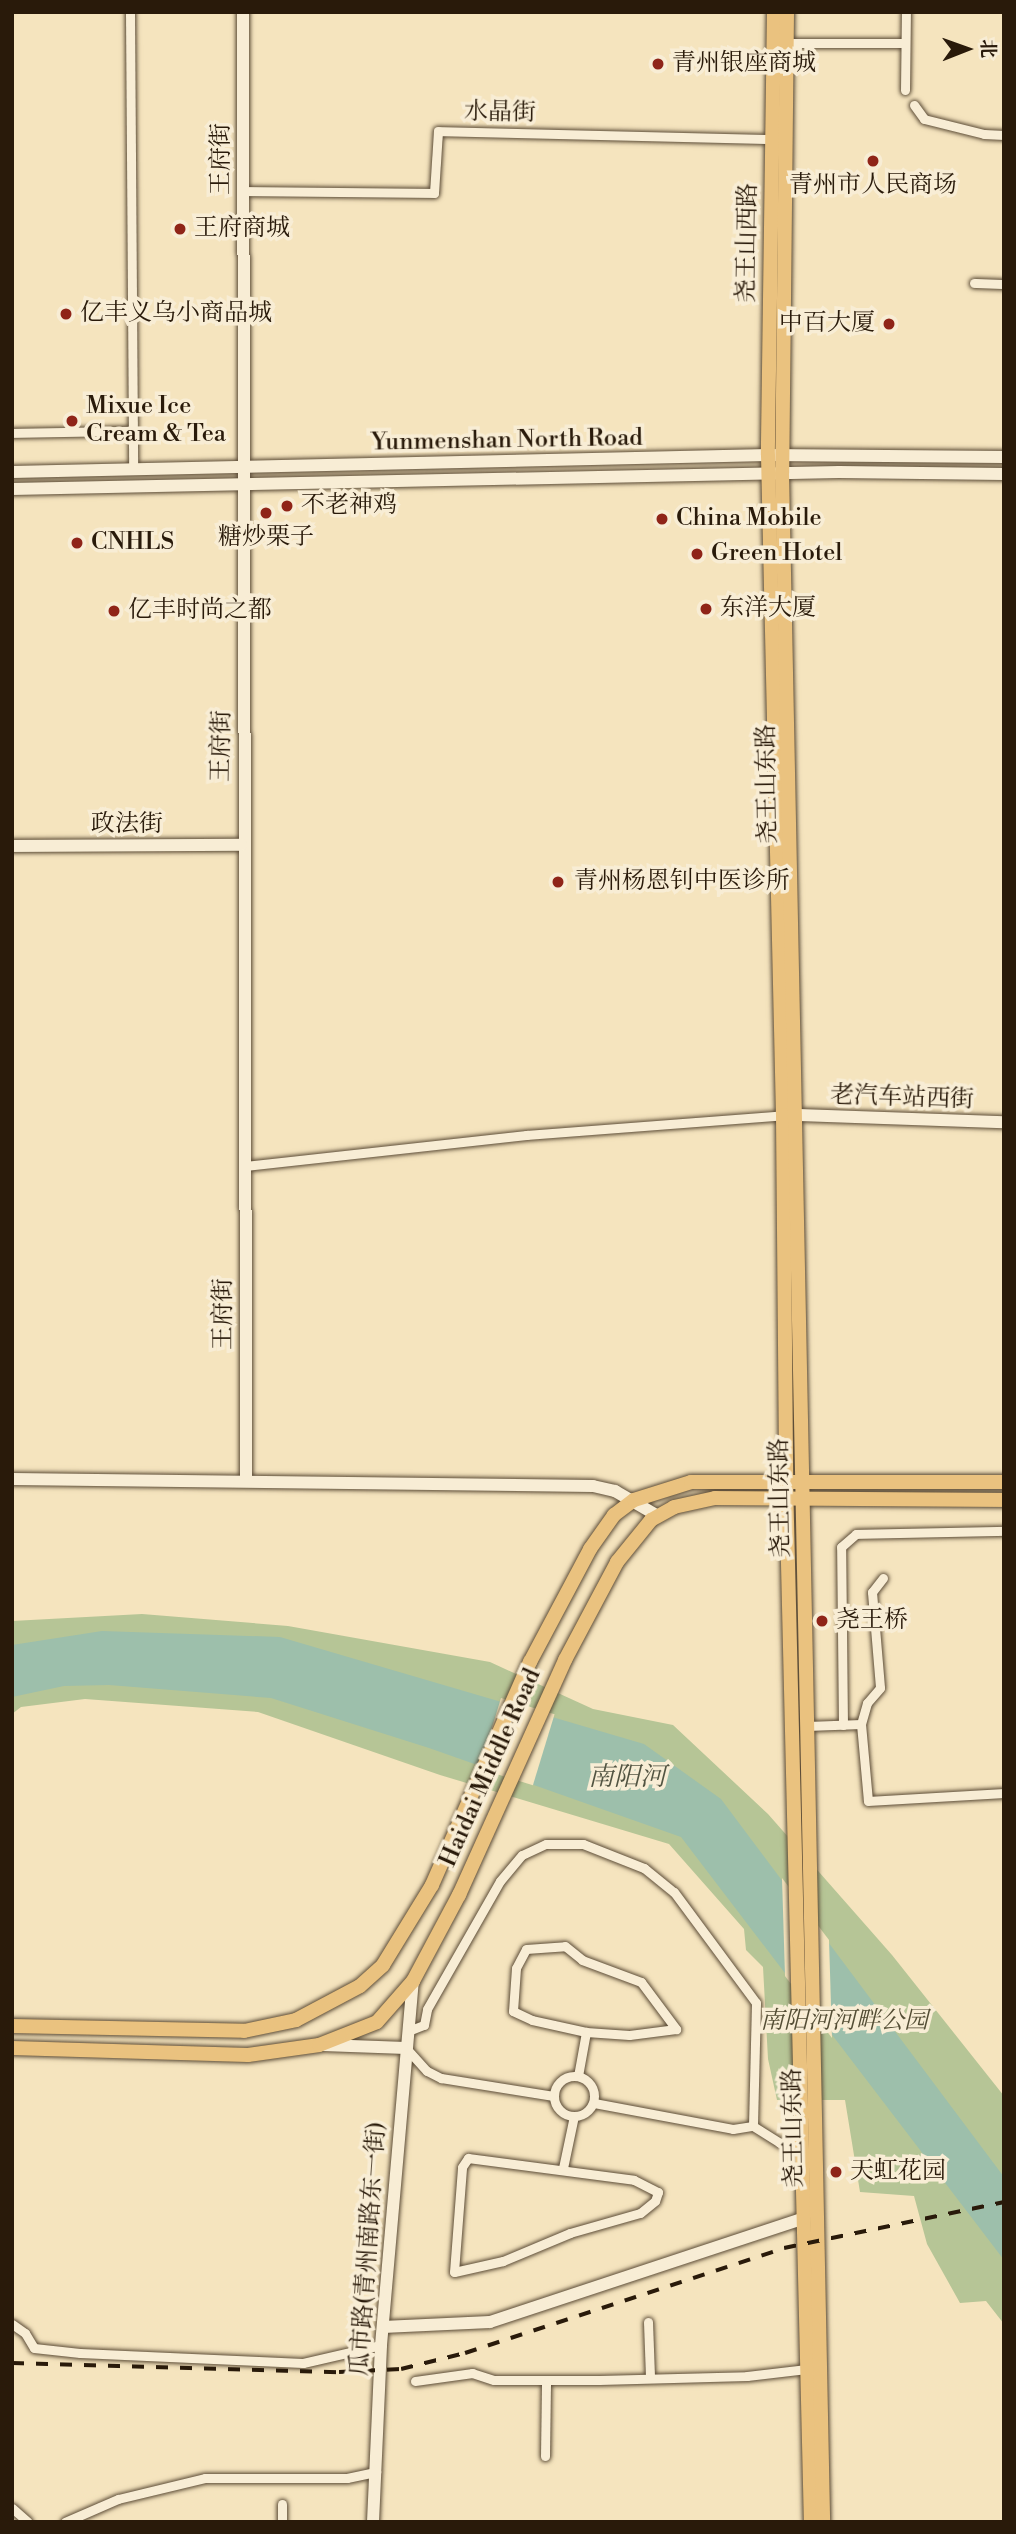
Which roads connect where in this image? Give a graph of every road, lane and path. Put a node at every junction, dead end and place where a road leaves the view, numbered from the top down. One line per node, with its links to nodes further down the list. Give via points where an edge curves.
1 (130, 12): 15 (street)
2 (243, 12): 12 (street, 王府街)
3 (774, 12): 11 (main road, 尧王山西路)
4 (787, 12): 6 (main road, 尧王山西路)
5 (906, 12): 7 (street)
6 (786, 43): 7 (street); 17 (main road, 尧王山西路)
7 (905, 43): 8 (street)
8 (905, 90)
9 (914, 105): 10 (street, via 924,118)
10 (1004, 135)
11 (772, 139): 12 (street, 水晶街, via 439,131 434,193); 17 (main road, 尧王山西路)
12 (243, 191): 19 (street, 王府街)
13 (974, 283): 14 (street)
14 (1004, 285)
15 (130, 431): 16 (street); 20 (street)
16 (12, 433)
17 (775, 455): 18 (street, Yunmenshan North Road); 19 (street, Yunmenshan North Road); 22 (main road, 尧王山西路)
18 (1004, 457)
19 (246, 468): 20 (street, Yunmenshan North Road); 24 (street, 王府街)
20 (133, 470): 21 (street, Yunmenshan North Road)
21 (12, 472)
22 (776, 473): 23 (street, Yunmenshan North Road); 24 (street, Yunmenshan North Road); 28 (main road, 尧王山东路); 29 (main road, 尧王山东路)
23 (1004, 474)
24 (246, 482): 25 (street, Yunmenshan North Road); 26 (street, 王府街)
25 (12, 489)
26 (241, 845): 27 (street, 政法街); 31 (street, 王府街)
27 (12, 846)
28 (783, 1115): 29 (street); 31 (street, via 526,1135); 33 (main road, 尧王山东路)
29 (799, 1115): 30 (street, 老汽车站西街); 34 (main road, 尧王山东路)
30 (1004, 1122)
31 (245, 1167): 35 (street, 王府街)
32 (12, 1479): 35 (street)
33 (786, 1480): 34 (main road, Haidai Middle Road); 37 (main road, 尧王山东路); 39 (main road, Haidai Middle Road, via 680,1484)
34 (803, 1480): 36 (main road, Haidai Middle Road); 38 (main road, 尧王山东路)
35 (246, 1481): 39 (street, via 593,1486)
36 (1004, 1482)
37 (786, 1497): 38 (main road, Haidai Middle Road); 41 (main road, Haidai Middle Road, via 697,1500); 46 (main road, 尧王山东路)
38 (803, 1497): 40 (main road, Haidai Middle Road); 46 (main road, 尧王山东路)
39 (634, 1500): 41 (street); 49 (main road, Haidai Middle Road, via 614,1515 590,1549 530,1662 432,1885 383,1965 340,1999 296,2020 244,2031)
40 (1004, 1500)
41 (658, 1516): 48 (main road, Haidai Middle Road, via 633,1538 617,1562 565,1660 459,1895)
42 (1004, 1531): 45 (street, via 856,1534 841,1546)
43 (883, 1578): 44 (street, via 872,1592 880,1688 867,1703)
44 (861, 1724): 45 (street); 47 (street, via 868,1801)
45 (843, 1725): 46 (street)
46 (802, 1733): 60 (main road, 尧王山东路); 80 (main road, 尧王山东路, via 816,2121)
47 (1004, 1793)
48 (412, 1981): 50 (street, 瓜市路(青州南路东一街)); 52 (main road, Haidai Middle Road, via 377,2022)
49 (12, 2026)
50 (408, 2031): 54 (street, 瓜市路(青州南路东一街)); 59 (street, via 424,2025 427,2009 500,1881 522,1855 546,1844 583,1844 644,1868 674,1892 756,2003)
51 (586, 2032): 51 (street, via 629,2035 676,2029 641,1982 582,1960 565,1946 526,1950 516,1968 513,2011); 55 (street)
52 (319, 2045): 53 (main road, Haidai Middle Road, via 248,2055); 54 (street)
53 (12, 2048)
54 (406, 2048): 56 (street, via 441,2078); 65 (street, 瓜市路(青州南路东一街))
55 (578, 2076): 56 (street, via 560,2081); 57 (street, via 593,2087)
56 (554, 2096): 58 (street, via 558,2109)
57 (594, 2103): 58 (street); 59 (street, via 733,2129)
58 (574, 2116): 61 (street)
59 (753, 2126): 60 (street, via 780,2143)
60 (802, 2144): 62 (main road, 尧王山东路)
61 (563, 2168): 61 (street, via 642,2183 658,2192 655,2201 640,2213 570,2233 503,2261 454,2272 462,2167 468,2158)
62 (804, 2218): 65 (street, via 490,2322); 67 (main road, 尧王山东路)
63 (648, 2322): 68 (street)
64 (12, 2324): 66 (street, via 25,2333 34,2348 80,2353 303,2363)
65 (383, 2327): 66 (street, 瓜市路(青州南路东一街))
66 (381, 2345): 72 (street, 瓜市路(青州南路东一街))
67 (807, 2369): 68 (street, via 747,2376); 79 (main road, 尧王山东路)
68 (650, 2377): 69 (street)
69 (546, 2380): 70 (street, via 494,2380 472,2373); 71 (street)
70 (415, 2381)
71 (545, 2456)
72 (376, 2472): 76 (street, via 347,2477 205,2477 118,2499); 78 (street, 瓜市路(青州南路东一街))
73 (282, 2504): 77 (street)
74 (12, 2508): 75 (street)
75 (29, 2522)
76 (65, 2522)
77 (282, 2522)
78 (373, 2522)
79 (810, 2522)
80 (823, 2522)

